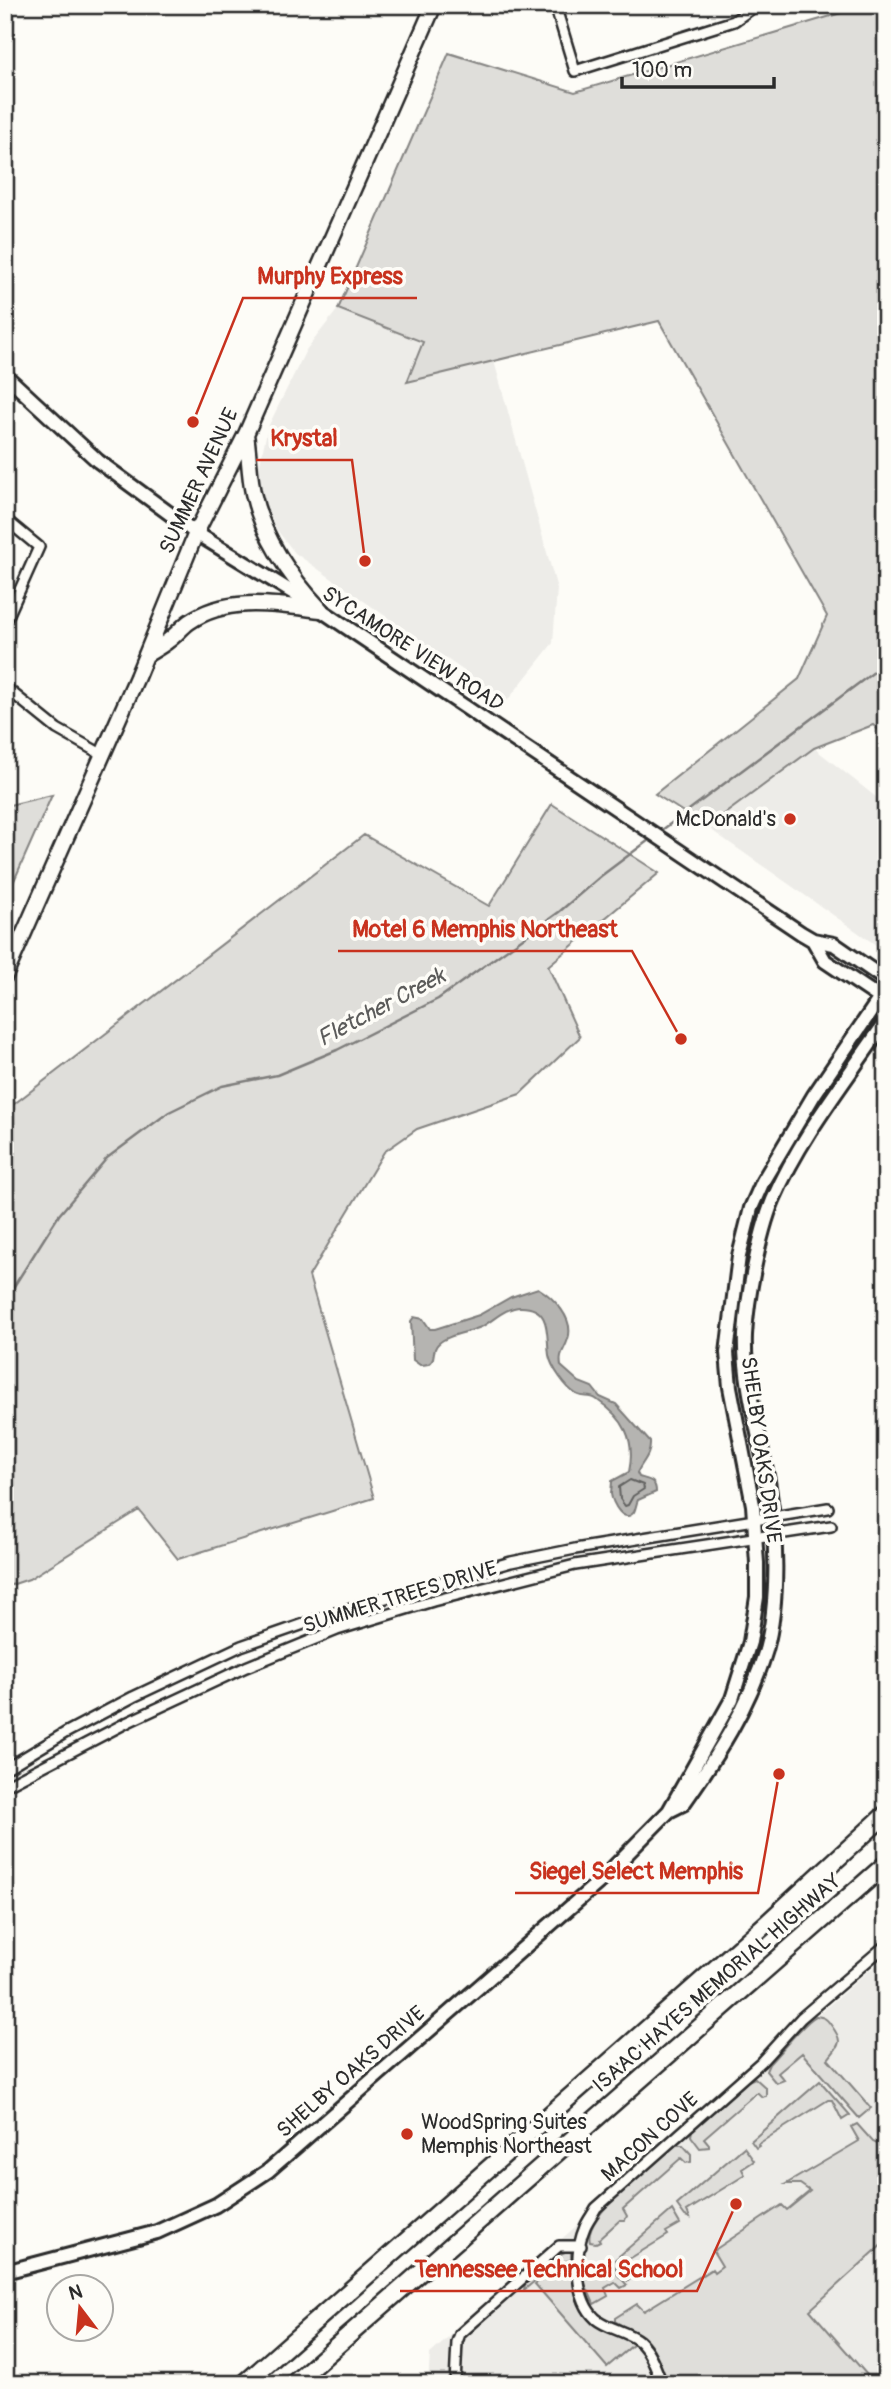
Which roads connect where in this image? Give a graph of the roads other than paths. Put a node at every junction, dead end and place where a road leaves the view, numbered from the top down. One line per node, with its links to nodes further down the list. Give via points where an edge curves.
1 (434, 5): 5 (main road, SUMMER AVENUE)
2 (555, 5): 3 (street, via 575,71 734,21)
3 (751, 5)
4 (8, 381): 7 (street, SYCAMORE VIEW ROAD, via 98,461)
5 (246, 434): 7 (main road, SUMMER AVENUE); 8 (main road, via 258,512 275,551)
6 (5, 520): 9 (street, via 39,547)
7 (196, 533): 8 (street, SYCAMORE VIEW ROAD); 10 (main road, SUMMER AVENUE)
8 (321, 610): 10 (main road, via 241,604 189,622); 13 (street, SYCAMORE VIEW ROAD)
9 (5, 623)
10 (146, 655): 12 (main road, SUMMER AVENUE)
11 (5, 687): 12 (street, via 57,729)
12 (103, 755): 14 (main road, SUMMER AVENUE)
13 (813, 940): 15 (street, SYCAMORE VIEW ROAD, via 834,944); 16 (street, SYCAMORE VIEW ROAD, via 825,961)
14 (5, 976)
15 (886, 979)
16 (884, 996): 20 (street, SHELBY OAKS DRIVE, via 814,1094 763,1181 739,1256 727,1353)
17 (886, 1021): 19 (street, SHELBY OAKS DRIVE, via 806,1136 772,1201 757,1255 745,1336)
18 (828, 1508): 19 (street, SUMMER TREES DRIVE)
19 (774, 1518): 20 (street, SUMMER TREES DRIVE); 22 (street, SHELBY OAKS DRIVE)
20 (754, 1521): 23 (street, SHELBY OAKS DRIVE); 24 (street, SUMMER TREES DRIVE, via 511,1562 341,1611 241,1646)
21 (831, 1525): 22 (street, SUMMER TREES DRIVE)
22 (774, 1535): 23 (street, SUMMER TREES DRIVE); 28 (street, SHELBY OAKS DRIVE, via 770,1628 759,1671 711,1764 683,1804)
23 (756, 1539): 25 (street, SUMMER TREES DRIVE, via 575,1565 337,1630 246,1667); 28 (street, SHELBY OAKS DRIVE, via 757,1597 750,1642 732,1699)
24 (42, 1746): 25 (street); 26 (street, SUMMER TREES DRIVE)
25 (51, 1762): 27 (street, SUMMER TREES DRIVE)
26 (5, 1769)
27 (5, 1786)
28 (669, 1811): 35 (street, SHELBY OAKS DRIVE, via 599,1882 268,2171 216,2205 157,2232)
29 (886, 1814): 36 (highway, ISAAC HAYES MEMORIAL HIGHWAY)
30 (886, 1864): 32 (highway, ISAAC HAYES MEMORIAL HIGHWAY)
31 (886, 1877): 32 (highway)
32 (804, 1935): 37 (highway, ISAAC HAYES MEMORIAL HIGHWAY)
33 (886, 1945): 34 (street, MACON COVE, via 800,2018 761,2062 596,2208 584,2228)
34 (581, 2246): 38 (street, via 559,2246 460,2334); 39 (street, MACON COVE, via 578,2281 589,2310 596,2319 639,2342)
35 (5, 2272)
36 (244, 2384)
37 (293, 2384)
38 (455, 2384)
39 (662, 2384)

